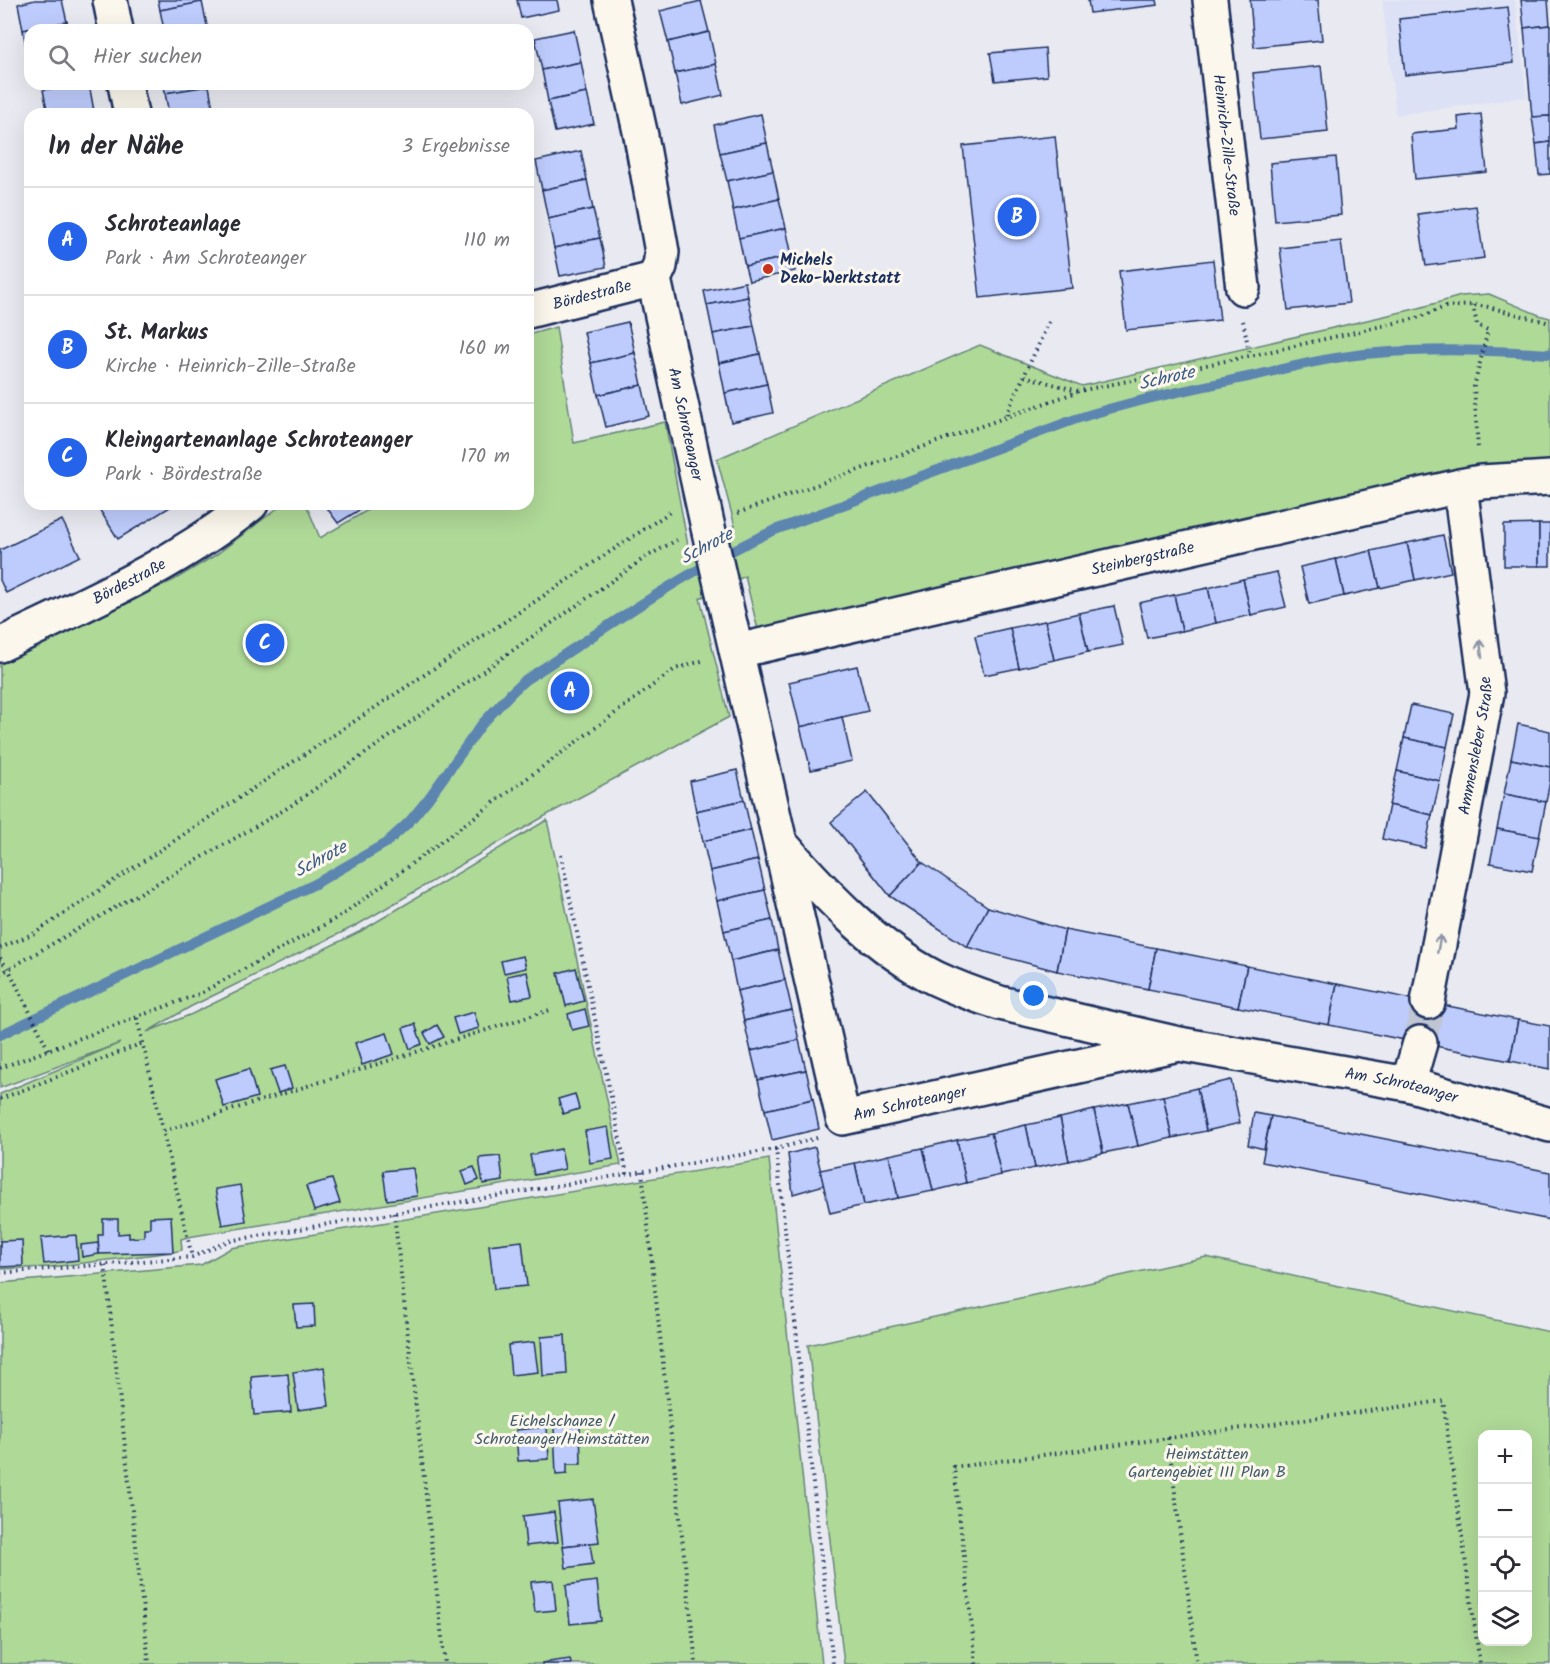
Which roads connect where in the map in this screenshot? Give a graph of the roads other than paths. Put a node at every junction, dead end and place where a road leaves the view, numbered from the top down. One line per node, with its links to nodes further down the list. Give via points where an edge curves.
1 (110, 0): 4 (street)
2 (612, 0): 7 (street, Am Schroteanger, via 662,252)
3 (1210, 0): 8 (street, Heinrich-Zille-Straße)
4 (115, 24)
5 (127, 90): 6 (street)
6 (130, 108)
7 (654, 279): 9 (street, Bördestraße); 14 (street, Am Schroteanger)
8 (1243, 288)
9 (534, 309)
10 (1550, 478): 11 (street, Steinbergstraße)
11 (1461, 486): 14 (street, Steinbergstraße); 16 (street, Ammensleber Straße, one-way to 11, via 1487,693)
12 (243, 510): 13 (street, Bördestraße, via 169,562)
13 (0, 645)
14 (737, 651): 15 (street, Am Schroteanger)
15 (781, 844): 18 (street, Am Schroteanger, via 849,916 935,978 1000,1003); 18 (street, Am Schroteanger, via 843,1118)
16 (1428, 1002)
17 (1419, 1043): 19 (street)
18 (1179, 1044): 19 (street, Am Schroteanger)
19 (1408, 1084): 20 (street, Am Schroteanger)
20 (1550, 1125)

